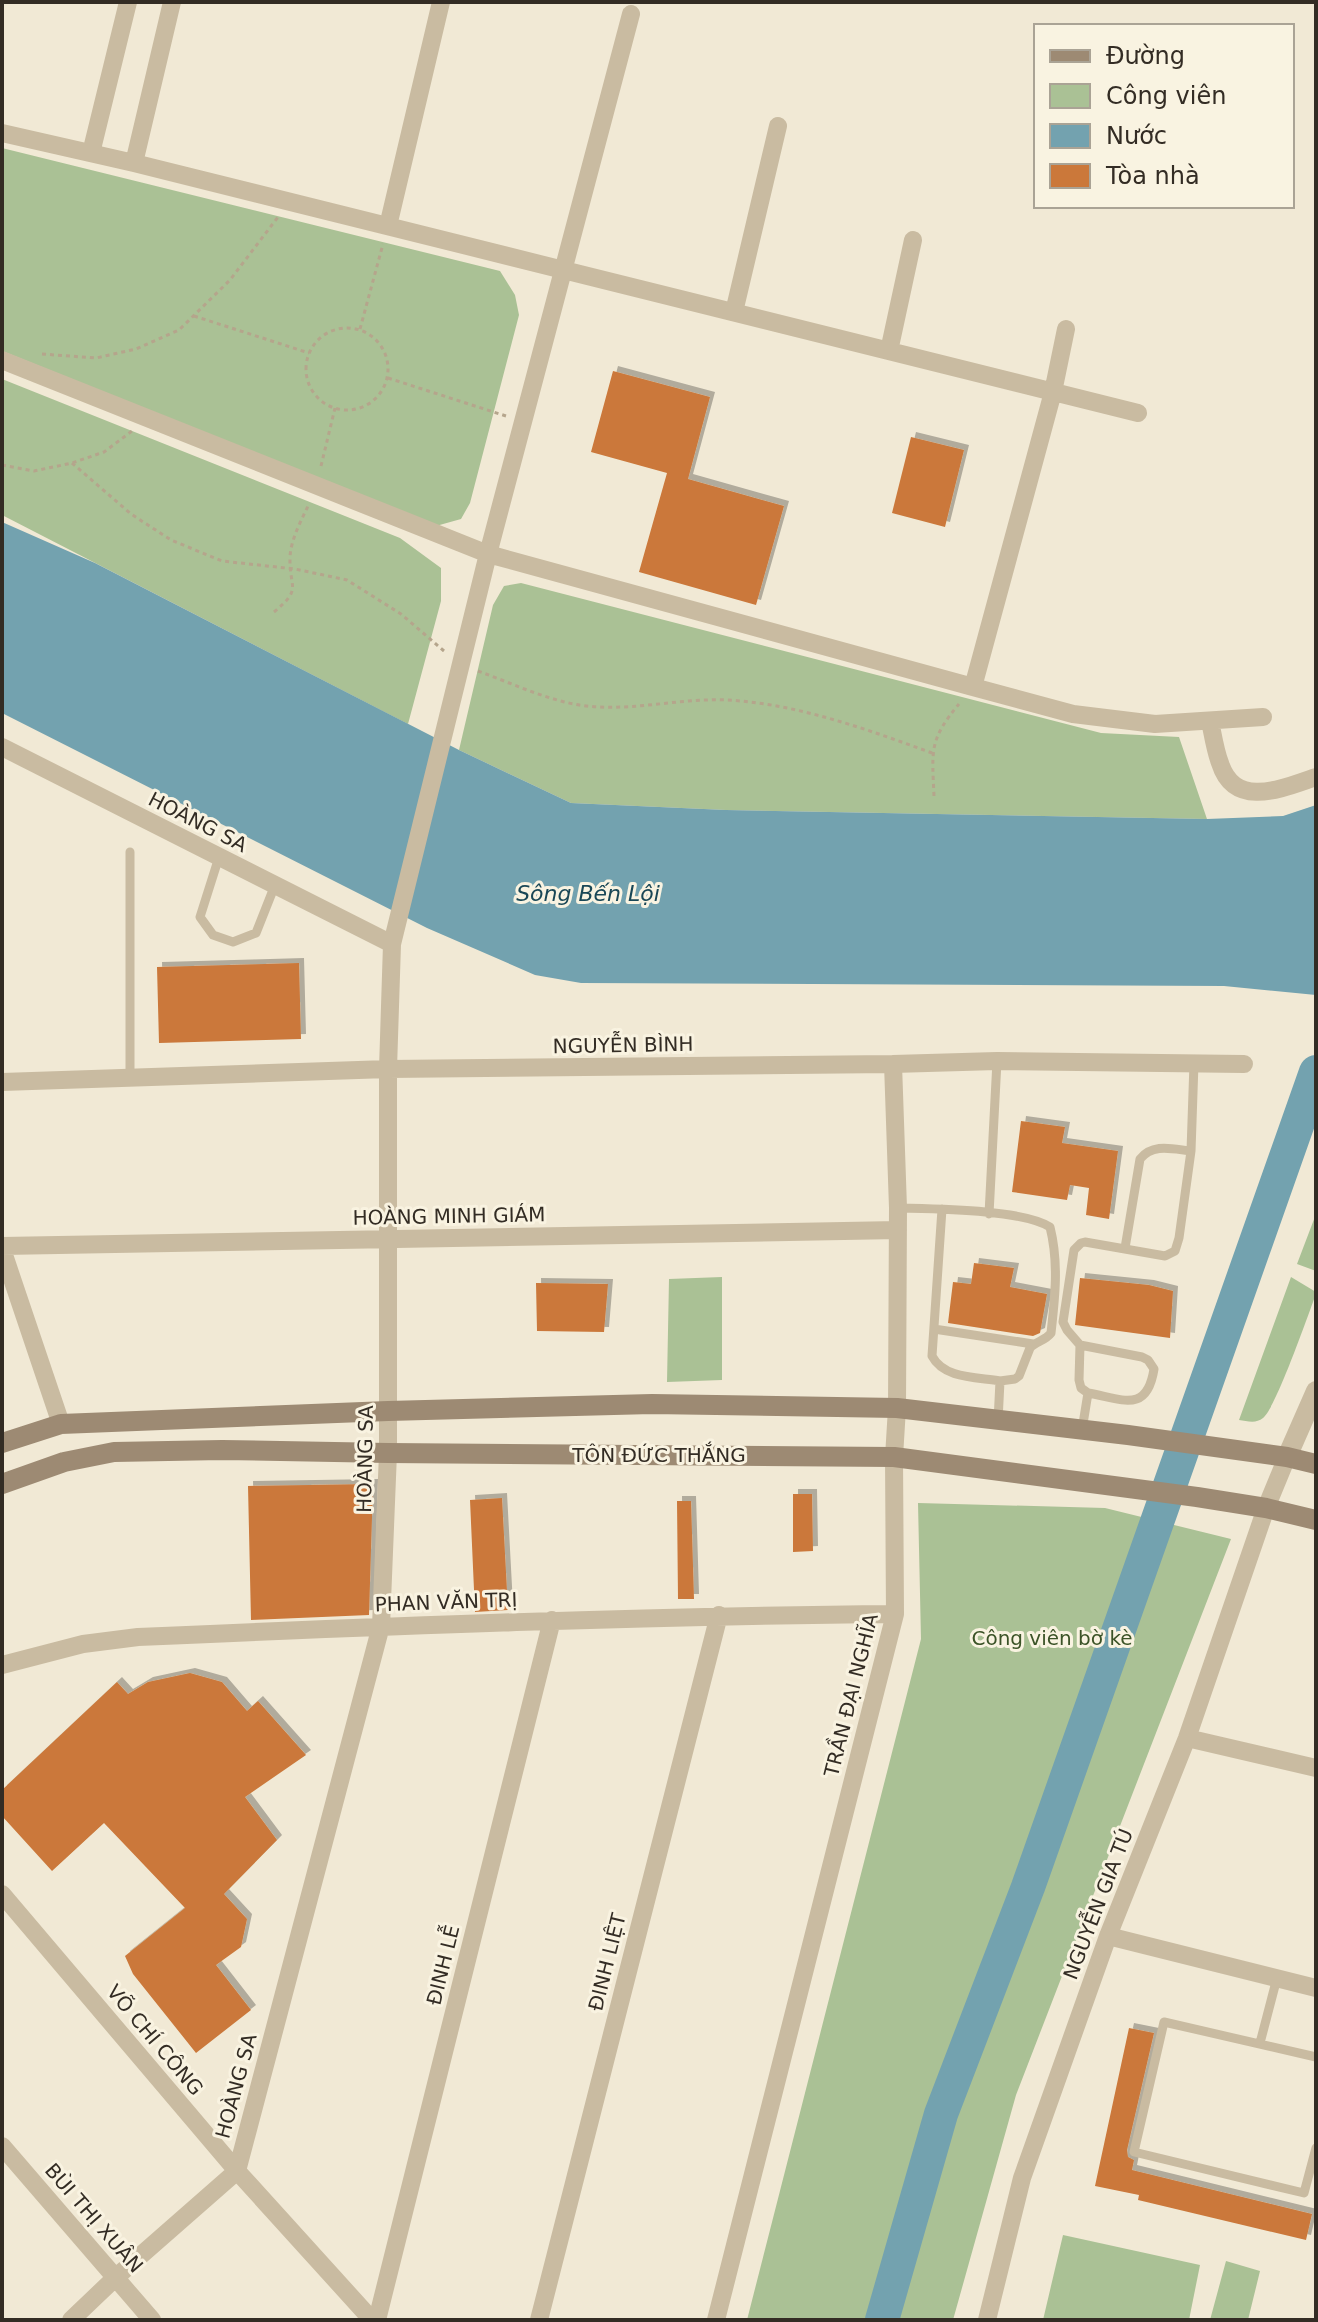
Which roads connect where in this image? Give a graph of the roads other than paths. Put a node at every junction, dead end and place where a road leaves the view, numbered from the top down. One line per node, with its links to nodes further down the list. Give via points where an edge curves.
1 (128, 2): 7 (street)
2 (172, 2): 8 (street)
3 (441, 2): 9 (street)
4 (631, 14): 11 (street)
5 (778, 126): 12 (street)
6 (2, 133): 7 (street)
7 (91, 153): 8 (street)
8 (134, 163): 9 (street)
9 (388, 226): 11 (street)
10 (913, 240): 14 (street)
11 (564, 269): 12 (street); 18 (street)
12 (734, 312): 14 (street)
13 (1066, 329): 16 (street)
14 (889, 351): 16 (street)
15 (2, 360): 18 (street)
16 (1053, 392): 17 (street); 19 (street)
17 (1138, 413)
18 (488, 554): 19 (street); 27 (street)
19 (973, 687): 21 (street, via 1073,714 1155,724)
20 (1263, 717): 21 (street)
21 (1210, 721): 23 (street, via 1220,766 1245,792)
22 (2, 747): 25 (street, HOÀNG SA)
23 (1316, 777)
24 (130, 852): 33 (lane)
25 (219, 857): 26 (street, HOÀNG SA); 26 (lane, via 200,917 213,935 233,942 256,933)
26 (275, 885): 27 (street, HOÀNG SA)
27 (392, 944): 32 (street, HOÀNG SA)
28 (997, 1061): 29 (street, NGUYỄN BÌNH); 30 (street, NGUYỄN BÌNH); 38 (lane)
29 (1194, 1063): 31 (street, NGUYỄN BÌNH); 35 (lane)
30 (893, 1064): 32 (street, NGUYỄN BÌNH); 36 (street, TRẦN ĐẠI NGHĨA)
31 (1244, 1064)
32 (388, 1069): 33 (street, NGUYỄN BÌNH); 40 (street, HOÀNG SA)
33 (130, 1077): 34 (street, NGUYỄN BÌNH)
34 (2, 1082)
35 (1191, 1151): 42 (lane, via 1159,1148 1140,1159); 42 (lane, via 1175,1251 1165,1256)
36 (898, 1208): 37 (lane); 39 (street, TRẦN ĐẠI NGHĨA)
37 (942, 1209): 38 (lane); 43 (lane)
38 (989, 1214): 44 (lane, via 1029,1217 1050,1227 1057,1284 1051,1333)
39 (898, 1230): 40 (street, HOÀNG MINH GIÁM); 49 (street, TRẦN ĐẠI NGHĨA)
40 (387, 1239): 41 (street, HOÀNG MINH GIÁM); 50 (street, HOÀNG SA)
41 (2, 1248): 52 (street)
42 (1125, 1248): 45 (lane, via 1085,1242 1074,1250 1063,1322)
43 (934, 1329): 44 (lane); 46 (lane, via 932,1356 937,1365 955,1374)
44 (1033, 1344): 46 (lane, via 1019,1376)
45 (1080, 1345): 48 (lane, via 1079,1380); 48 (lane, via 1142,1357 1154,1369 1142,1398)
46 (1000, 1381): 51 (lane)
47 (1316, 1391): 57 (street)
48 (1088, 1393): 53 (lane)
49 (897, 1408): 50 (main road, via 652,1404); 51 (main road); 56 (street, TRẦN ĐẠI NGHĨA)
50 (388, 1411): 52 (main road); 55 (street, HOÀNG SA)
51 (998, 1421): 53 (main road)
52 (61, 1424): 54 (main road)
53 (1082, 1430): 57 (main road)
54 (2, 1443)
55 (388, 1453): 56 (main road, TÔN ĐỨC THẮNG); 59 (main road, TÔN ĐỨC THẮNG, via 114,1452 64,1462); 65 (street, HOÀNG SA)
56 (894, 1457): 60 (main road, TÔN ĐỨC THẮNG); 62 (street, TRẦN ĐẠI NGHĨA)
57 (1287, 1457): 58 (main road); 60 (street, NGUYỄN GIA TÚ)
58 (1316, 1464)
59 (2, 1484)
60 (1266, 1508): 61 (main road, TÔN ĐỨC THẮNG); 67 (street, NGUYỄN GIA TÚ)
61 (1316, 1520)
62 (895, 1614): 63 (street, PHAN VĂN TRỊ); 83 (street, TRẦN ĐẠI NGHĨA)
63 (719, 1615): 64 (street, PHAN VĂN TRỊ); 82 (street, ĐINH LIỆT)
64 (552, 1620): 65 (street, PHAN VĂN TRỊ); 81 (street, ĐINH LỄ)
65 (381, 1626): 66 (street, PHAN VĂN TRỊ, via 138,1637 83,1644); 77 (street, HOÀNG SA)
66 (2, 1665)
67 (1187, 1738): 68 (street); 70 (street, NGUYỄN GIA TÚ)
68 (1316, 1768)
69 (2, 1894): 77 (street, VÕ CHÍ CÔNG)
70 (1108, 1936): 71 (street); 84 (street, NGUYỄN GIA TÚ, via 1022,2178)
71 (1277, 1978): 72 (street); 73 (lane)
72 (1316, 1988)
73 (1260, 2043): 74 (lane); 76 (lane, via 1164,2022 1134,2152 1304,2193)
74 (1316, 2057)
75 (2, 2146): 78 (street, BÙI THỊ XUÂN)
76 (1316, 2148)
77 (237, 2171): 78 (street); 81 (street, VÕ CHÍ CÔNG)
78 (115, 2278): 79 (street); 80 (street, BÙI THỊ XUÂN)
79 (71, 2320)
80 (152, 2320)
81 (375, 2320)
82 (539, 2320)
83 (716, 2320)
84 (987, 2320)

